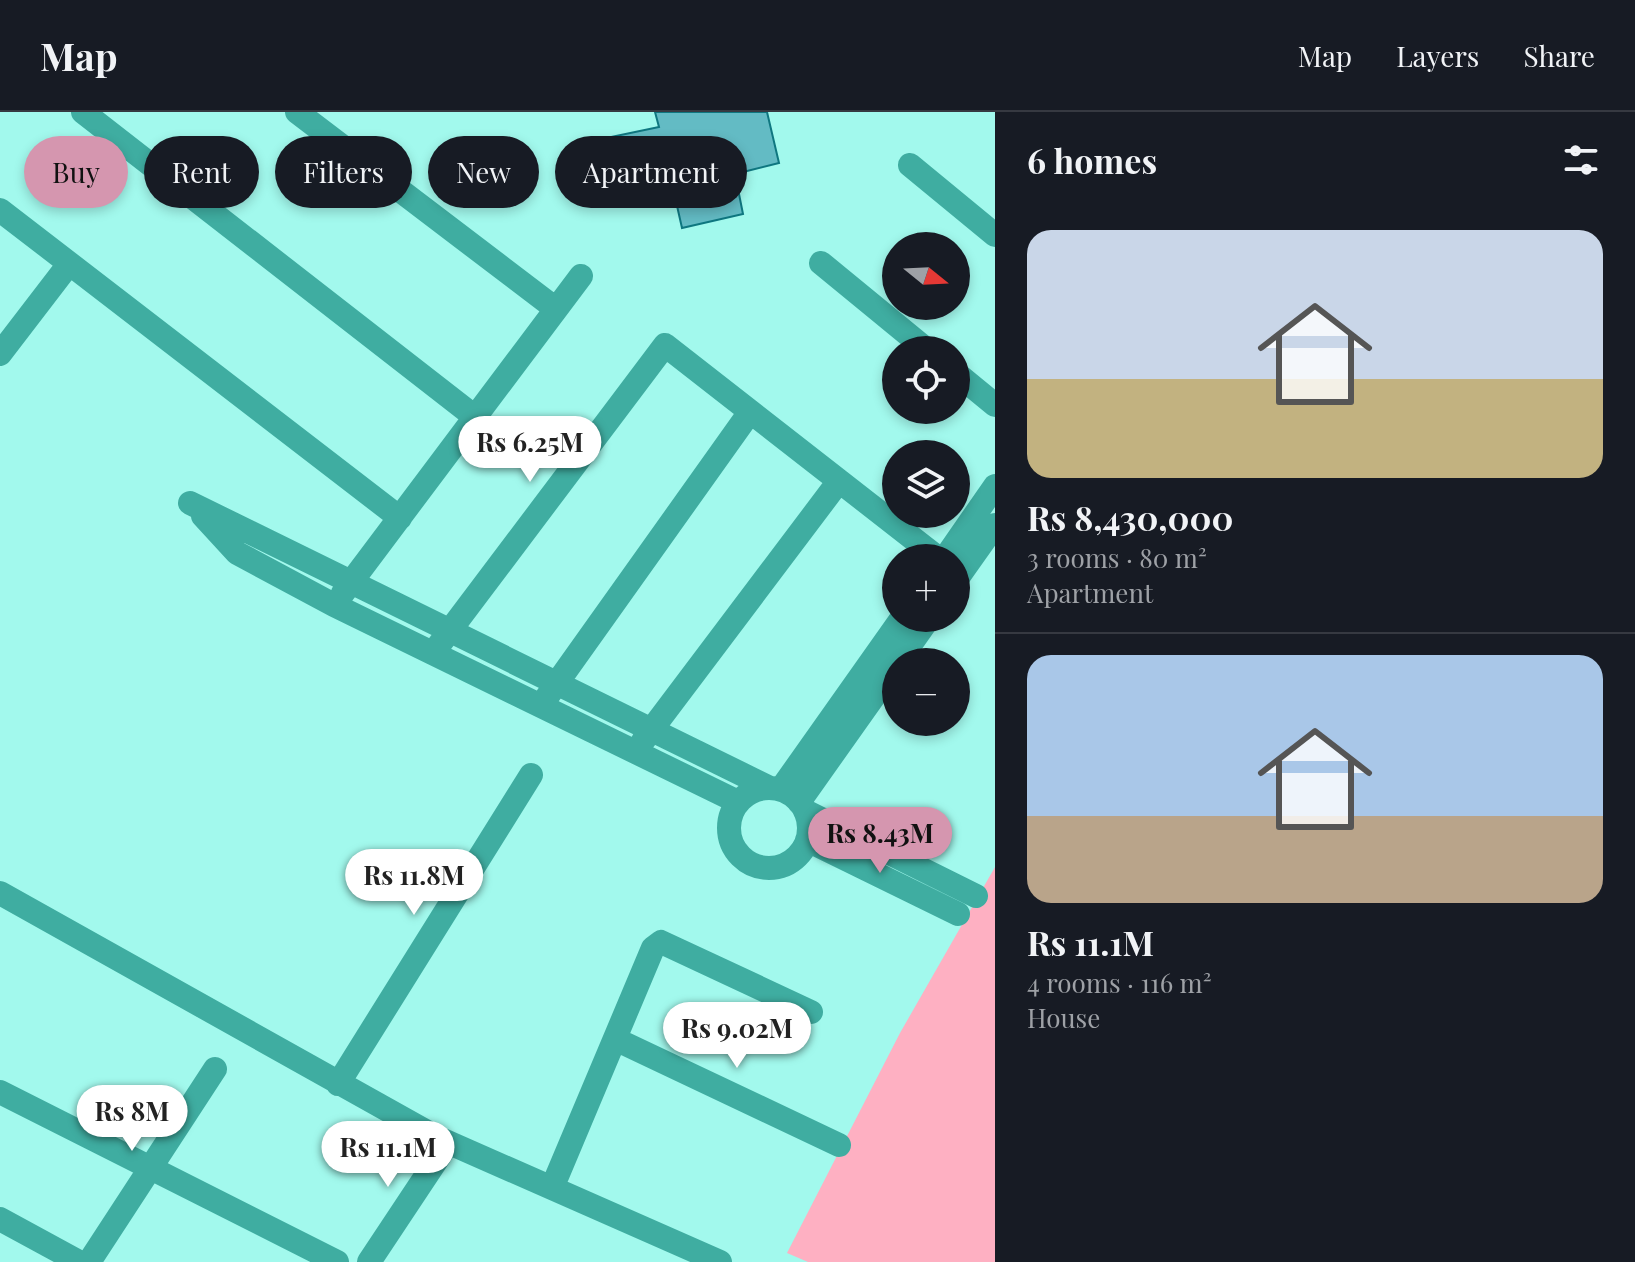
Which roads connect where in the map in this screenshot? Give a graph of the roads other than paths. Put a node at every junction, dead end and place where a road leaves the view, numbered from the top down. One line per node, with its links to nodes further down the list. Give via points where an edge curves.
1 (83, 112): 15 (street)
2 (297, 112): 9 (street)
3 (910, 165): 5 (street)
4 (0, 210): 7 (street)
5 (995, 235)
6 (821, 263): 10 (street)
7 (69, 264): 11 (street); 18 (street)
8 (581, 276): 9 (street)
9 (556, 309): 15 (street)
10 (910, 336)
11 (0, 354)
12 (970, 384): 13 (street)
13 (995, 405)
14 (750, 412): 16 (street); 25 (street, via 665,345); 28 (street)
15 (475, 417): 18 (street)
16 (839, 481): 20 (street); 31 (street)
17 (995, 486): 21 (street)
18 (400, 518): 23 (street)
19 (995, 525): 22 (street)
20 (920, 544)
21 (967, 544)
22 (970, 553)
23 (352, 582): 24 (street); 24 (street, via 190,503 237,553); 25 (street)
24 (334, 605): 27 (street)
25 (450, 631): 27 (street); 28 (street)
26 (893, 632): 34 (street)
27 (433, 653): 30 (street)
28 (557, 683): 30 (street); 31 (street)
29 (882, 683): 34 (street)
30 (541, 705): 32 (street)
31 (652, 730): 32 (street); 34 (street)
32 (635, 752): 35 (street)
33 (531, 775): 43 (street)
34 (789, 798): 35 (street, via 747,794); 36 (street, via 808,822); 38 (street)
35 (738, 802): 36 (street, via 729,836 749,864 782,866)
36 (807, 840): 39 (street)
37 (0, 893): 43 (street)
38 (976, 896)
39 (958, 914)
40 (811, 1012): 41 (street, via 661,942 653,948)
41 (615, 1039): 46 (street); 48 (street)
42 (215, 1069): 47 (street)
43 (338, 1084): 45 (street)
44 (0, 1092): 47 (street)
45 (448, 1143): 48 (street); 53 (street)
46 (839, 1145)
47 (151, 1167): 51 (street); 52 (street)
48 (552, 1188): 54 (street)
49 (0, 1219): 50 (street)
50 (79, 1262)
51 (89, 1262)
52 (337, 1262)
53 (369, 1262)
54 (720, 1262)

